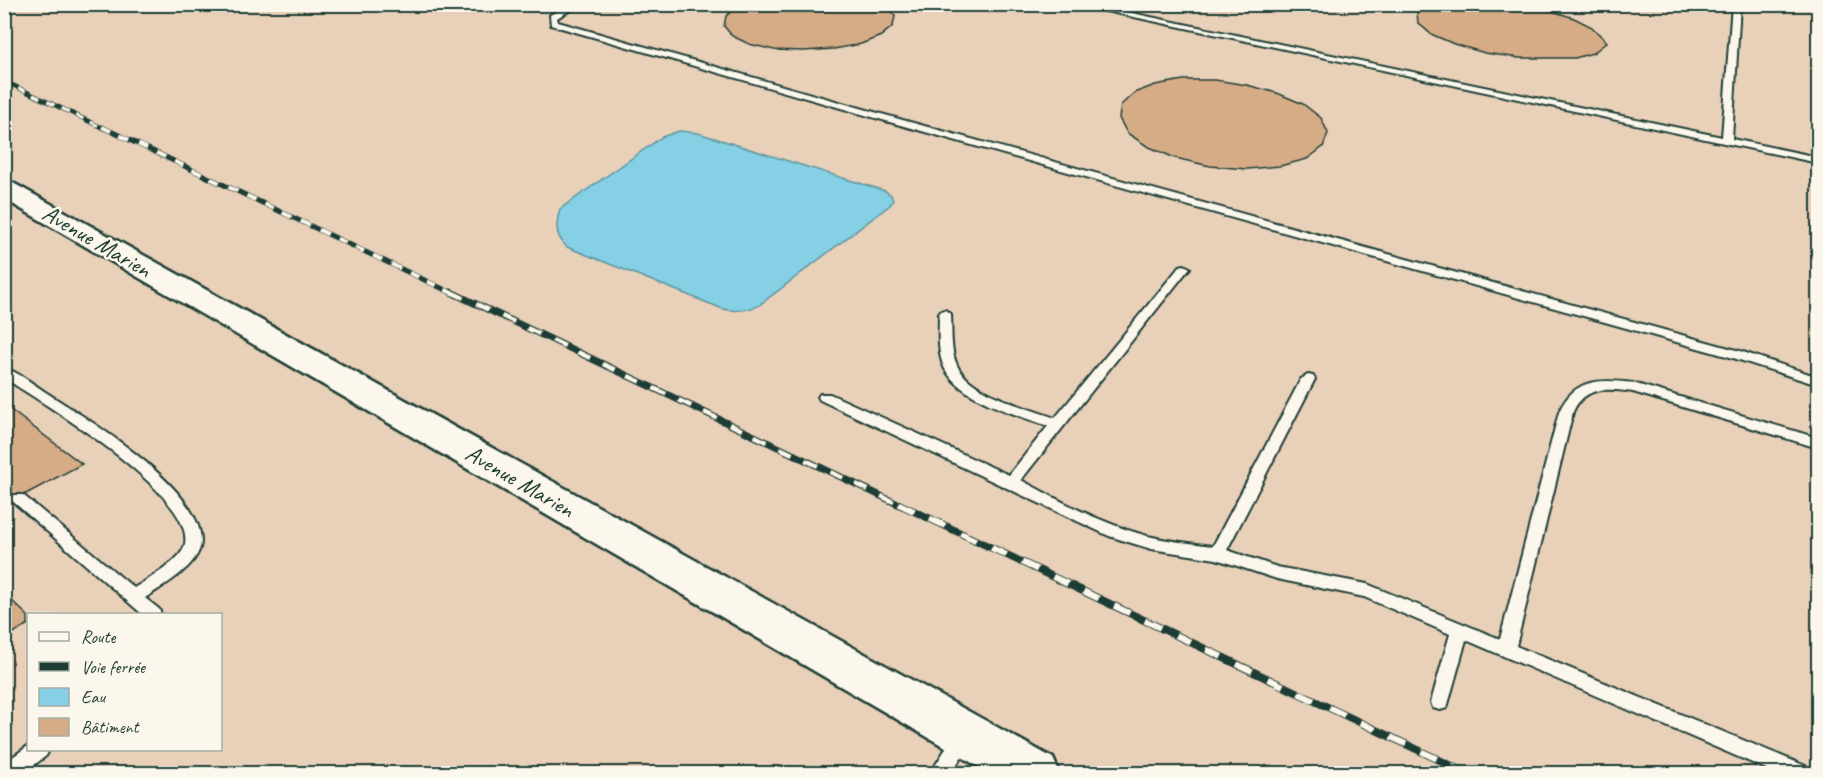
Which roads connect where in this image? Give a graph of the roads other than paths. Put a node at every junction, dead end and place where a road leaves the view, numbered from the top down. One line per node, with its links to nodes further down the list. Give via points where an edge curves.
1 (577, 4): 11 (lane, via 556,14 554,23 1735,354)
2 (1076, 4): 4 (lane)
3 (1736, 4): 4 (lane)
4 (1727, 140): 5 (lane)
5 (1818, 160)
6 (4, 188): 23 (street, Avenue Marien)
7 (1184, 268): 13 (lane)
8 (945, 314): 13 (lane, via 946,348 959,380)
9 (4, 372): 18 (lane, via 123,450 171,492 194,530 194,541 183,561)
10 (1308, 379): 17 (lane)
11 (1818, 381)
12 (825, 397): 15 (lane)
13 (1058, 425): 15 (lane)
14 (1818, 443): 21 (lane, via 1633,389 1606,386 1579,392 1566,412)
15 (1011, 482): 17 (lane, via 1130,537)
16 (18, 499): 18 (lane)
17 (1217, 553): 20 (lane, via 1276,573 1367,591)
18 (133, 597): 19 (lane)
19 (151, 613)
20 (1460, 630): 21 (lane); 22 (lane)
21 (1506, 650): 28 (lane)
22 (1440, 702)
23 (966, 734): 26 (lane); 27 (street, Avenue Marien)
24 (38, 751): 25 (lane)
25 (5, 774)
26 (940, 774)
27 (1036, 774)
28 (1801, 774)

